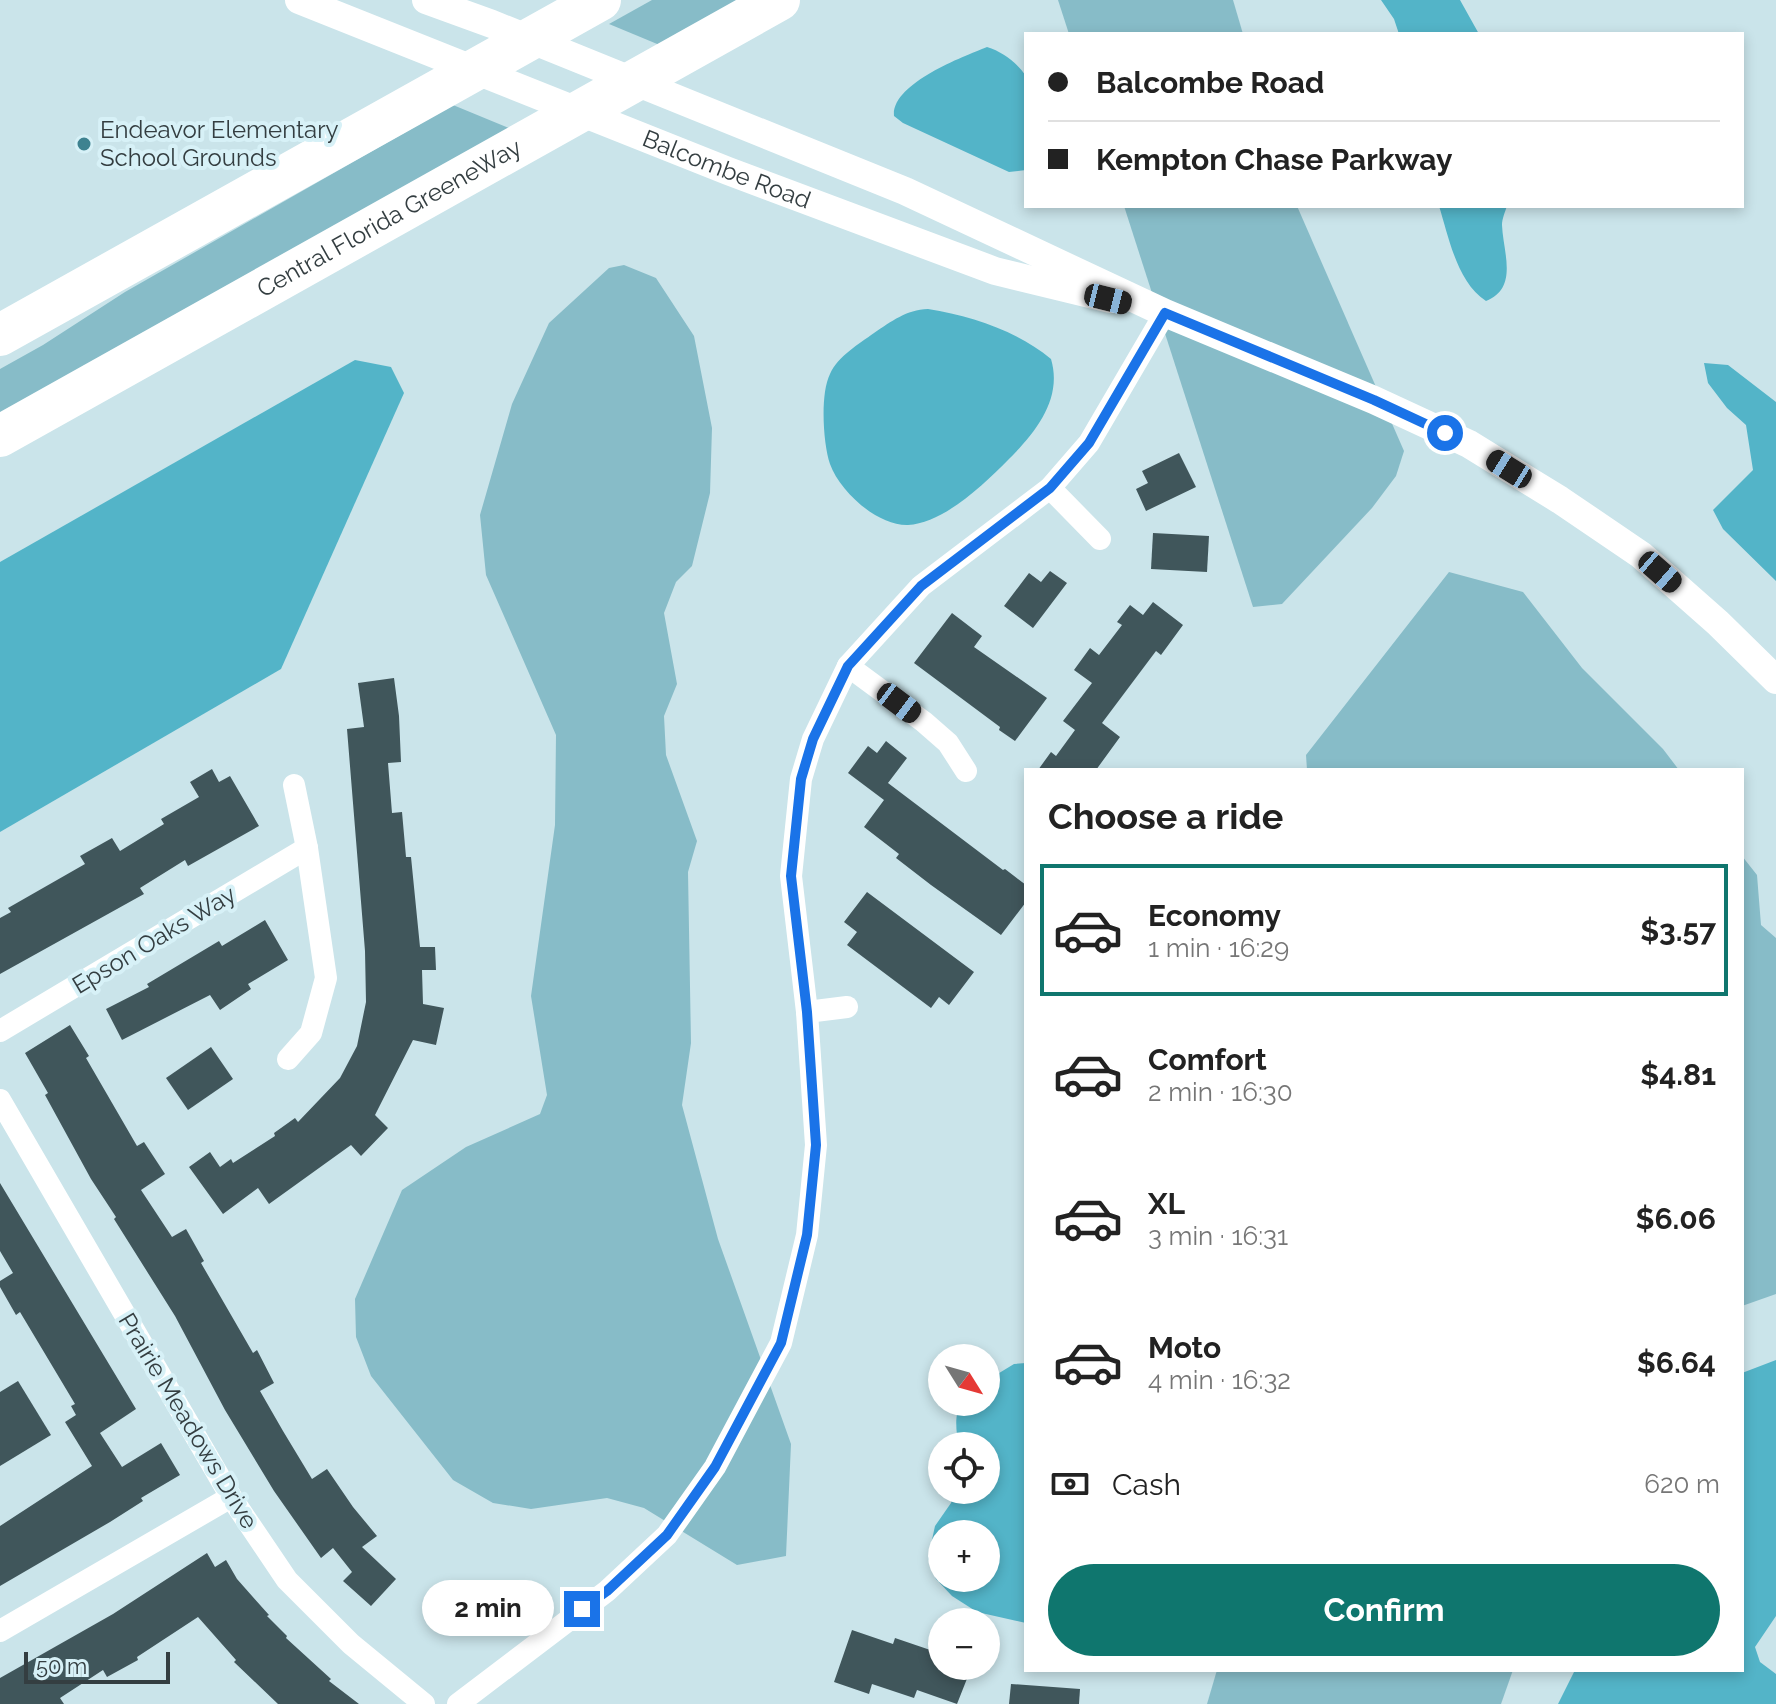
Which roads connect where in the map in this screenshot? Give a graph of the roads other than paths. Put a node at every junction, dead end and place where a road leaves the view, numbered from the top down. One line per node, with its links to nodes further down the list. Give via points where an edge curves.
1 (299, 0): 5 (street, Balcombe Road, via 995,271)
2 (426, 0): 5 (street, Balcombe Road, via 905,191)
3 (779, 0): 7 (highway, Central Florida GreeneWay)
4 (587, 7): 6 (highway)
5 (1165, 313): 8 (street, via 1089,443); 11 (street, Balcombe Road, via 1476,448 1641,555)
6 (0, 335)
7 (0, 436)
8 (1050, 488): 9 (street); 10 (street, via 921,586)
9 (1100, 539)
10 (848, 666): 12 (street, via 948,743); 16 (street, via 813,739 801,779 791,876)
11 (1776, 680)
12 (966, 771)
13 (294, 785): 14 (street)
14 (307, 848): 17 (street, Epson Oaks Way); 18 (street, via 326,978 311,1033)
15 (847, 1007): 16 (street)
16 (807, 1012): 23 (street, via 816,1145 807,1235 781,1343 715,1467 667,1535 607,1591)
17 (0, 1031)
18 (288, 1059)
19 (0, 1100): 20 (street, Prairie Meadows Drive)
20 (231, 1497): 21 (street); 22 (street, Prairie Meadows Drive, via 287,1580 351,1644)
21 (0, 1631)
22 (424, 1704)
23 (458, 1704)

